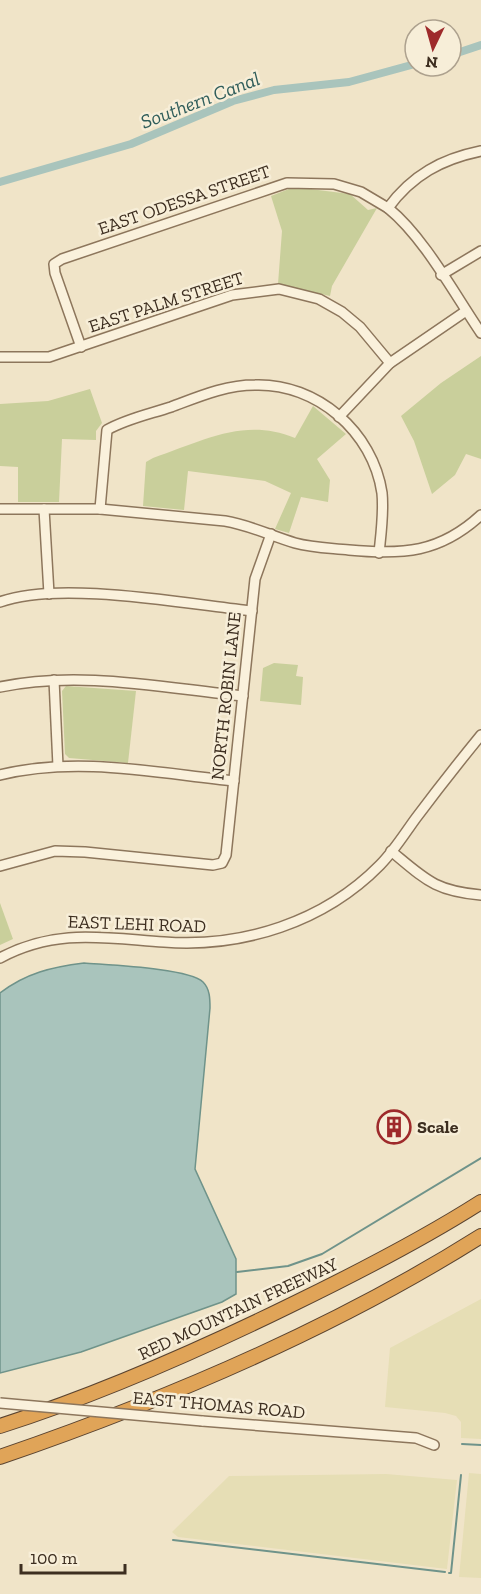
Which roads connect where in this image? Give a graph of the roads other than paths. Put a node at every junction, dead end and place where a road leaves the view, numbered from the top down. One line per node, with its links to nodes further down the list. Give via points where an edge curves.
1 (481, 151): 2 (street, via 447,160 423,173)
2 (388, 208): 4 (street, EAST ODESSA STREET, via 409,228); 7 (street, EAST ODESSA STREET, via 361,192 334,184 287,183 54,264)
3 (481, 251): 4 (street)
4 (441, 275): 5 (street, EAST ODESSA STREET)
5 (466, 311): 6 (street, EAST ODESSA STREET); 9 (street)
6 (481, 333)
7 (81, 347): 8 (street, EAST PALM STREET, via 49,357); 9 (street, EAST PALM STREET, via 232,295 279,289 319,299 342,312)
8 (0, 357)
9 (390, 363): 10 (street)
10 (339, 417): 13 (street, via 327,406 298,392 254,385 221,389 107,430); 16 (street, via 364,444 379,480 383,503)
11 (44, 508): 12 (street); 13 (street); 17 (street)
12 (0, 509)
13 (100, 509): 15 (street, via 225,521)
14 (481, 514): 16 (street, via 460,532 434,545)
15 (271, 534): 16 (street, via 306,545); 19 (street, NORTH ROBIN LANE, via 258,568)
16 (379, 553)
17 (49, 594): 18 (street, via 16,596); 19 (street, via 101,595)
18 (0, 602)
19 (252, 611): 22 (street, NORTH ROBIN LANE)
20 (54, 680): 21 (street); 22 (street, via 104,681); 24 (street)
21 (0, 687)
22 (243, 696): 26 (street, NORTH ROBIN LANE)
23 (481, 735): 27 (street, EAST LEHI ROAD)
24 (58, 766): 25 (street); 26 (street, via 94,766)
25 (0, 775)
26 (234, 781): 28 (street, NORTH ROBIN LANE, via 222,863 55,851)
27 (391, 851): 29 (street, via 429,882 451,893); 30 (street, EAST LEHI ROAD, via 338,901 277,929 202,944 56,938 28,944)
28 (0, 866)
29 (481, 895)
30 (0, 958)
31 (481, 1202): 34 (highway, RED MOUNTAIN FREEWAY, via 352,1275 158,1368)
32 (481, 1236): 36 (highway, via 358,1305 254,1356 102,1422)
33 (0, 1403): 35 (street, EAST THOMAS ROAD, bridge, via 416,1438)
34 (0, 1426)
35 (434, 1445)
36 (0, 1457)

